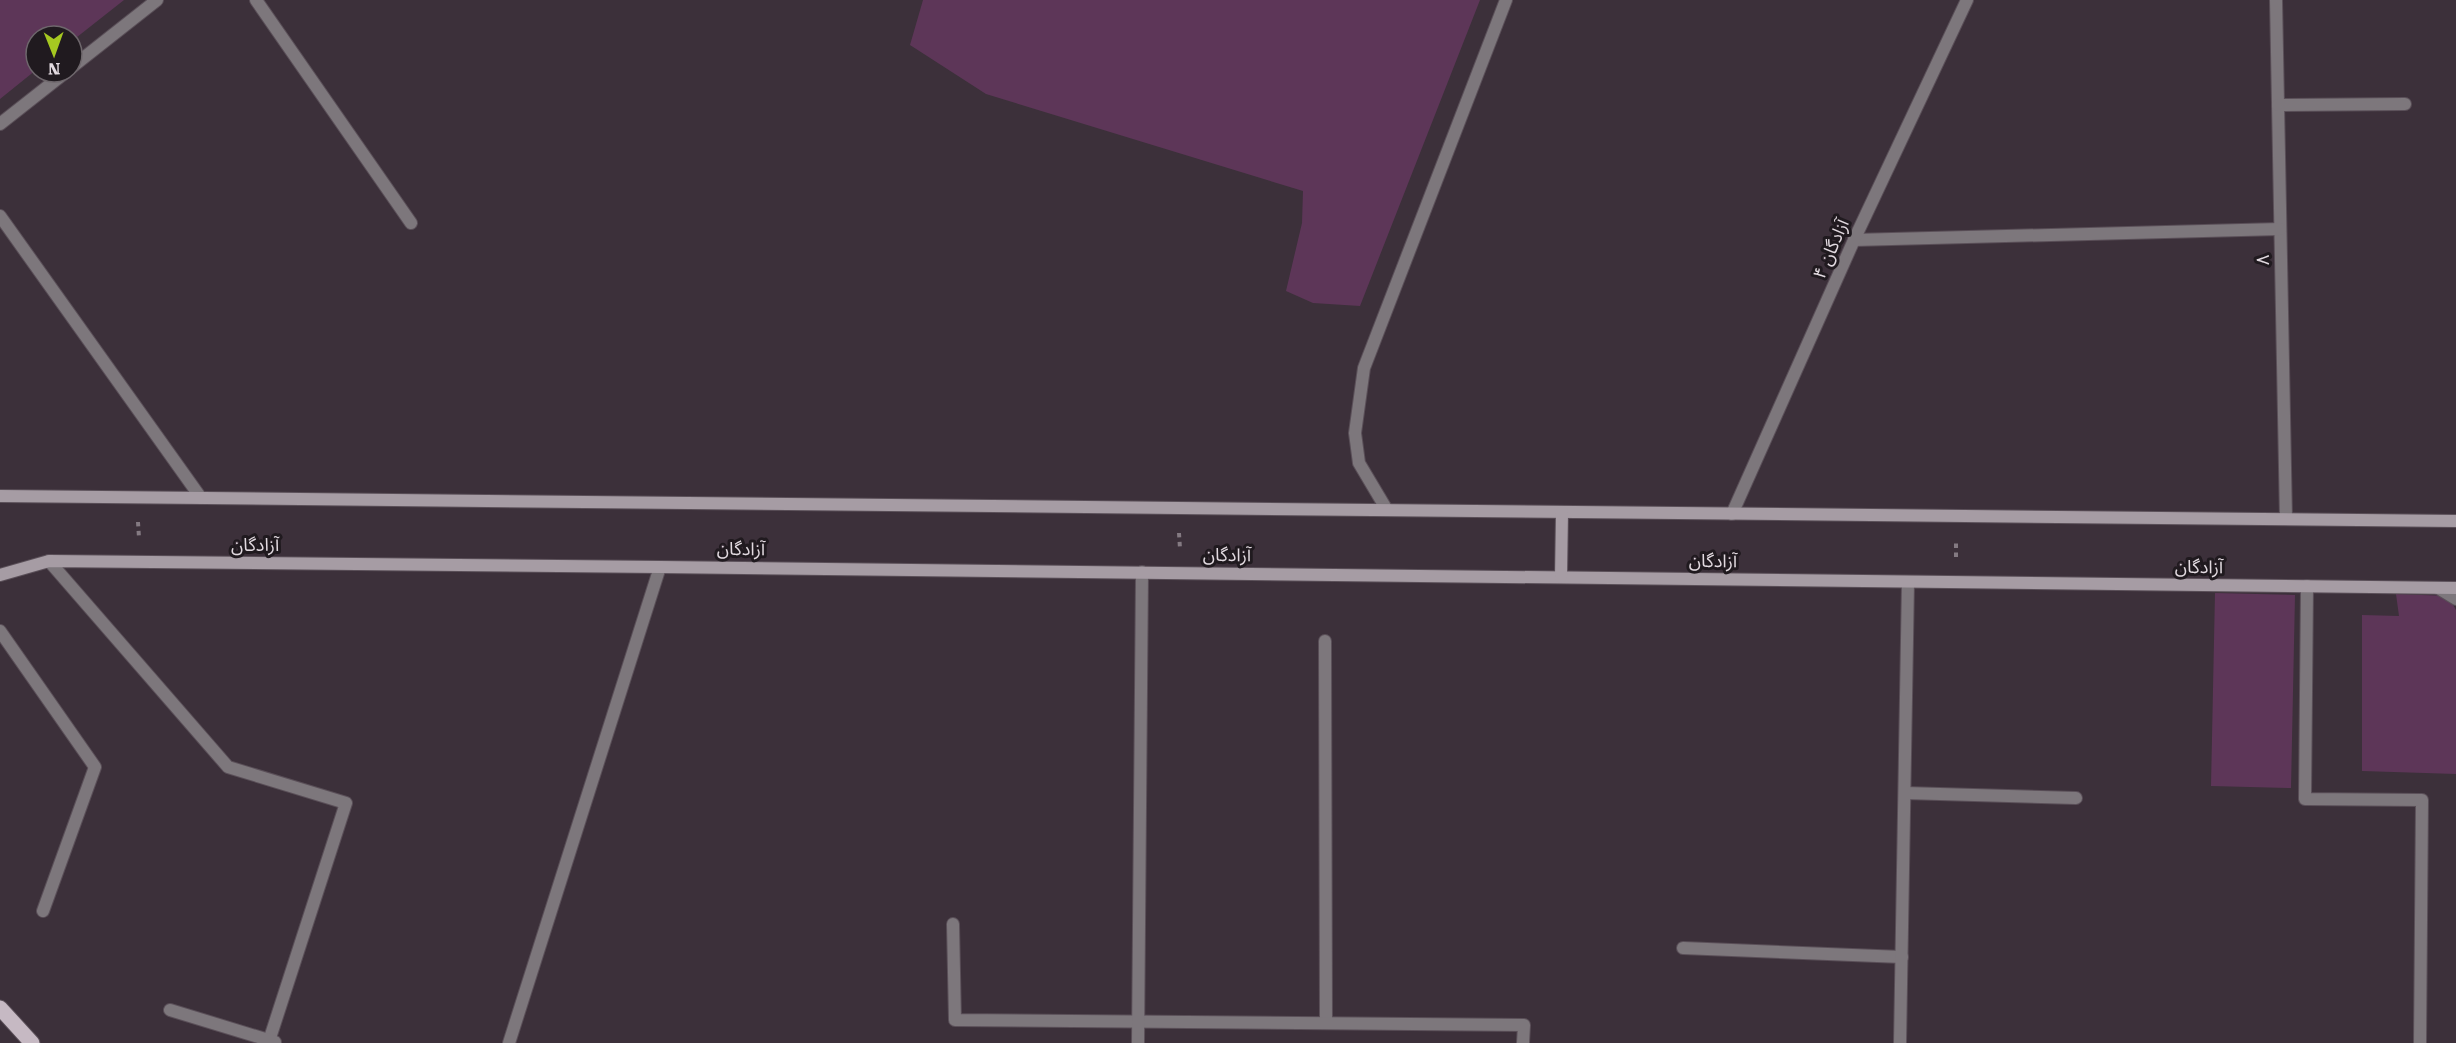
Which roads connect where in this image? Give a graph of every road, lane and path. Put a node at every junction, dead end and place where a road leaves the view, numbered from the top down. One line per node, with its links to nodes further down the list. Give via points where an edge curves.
1 (157, 0): 6 (street)
2 (256, 0): 12 (street)
3 (1506, 0): 19 (street, via 1364,368 1355,433 1359,463)
4 (1967, 0): 14 (street, آزادگان ۴)
5 (2276, 0): 9 (street, ۸)
6 (84, 58)
7 (51, 84): 10 (street)
8 (2404, 104): 9 (street)
9 (2278, 105): 13 (street, ۸)
10 (0, 124)
11 (0, 216): 17 (street)
12 (411, 222)
13 (2280, 229): 14 (street); 23 (street, ۸)
14 (1854, 240): 21 (street, آزادگان ۴)
15 (0, 496): 16 (main road)
16 (136, 497): 17 (main road); 26 (path)
17 (201, 498): 18 (main road)
18 (1179, 508): 19 (main road); 29 (path)
19 (1387, 510): 20 (main road)
20 (1562, 512): 21 (main road); 31 (main road)
21 (1732, 514): 22 (main road)
22 (1956, 516): 23 (main road); 33 (path)
23 (2286, 519): 24 (main road)
24 (2456, 521)
25 (49, 561): 26 (main road, آزادگان); 30 (main road, آزادگان); 50 (street, via 228,767 346,803)
26 (141, 562): 27 (main road, آزادگان)
27 (660, 567): 28 (main road, آزادگان); 52 (street)
28 (1142, 572): 29 (main road, آزادگان); 48 (street)
29 (1180, 573): 31 (main road, آزادگان)
30 (0, 575)
31 (1561, 577): 32 (main road, آزادگان)
32 (1908, 582): 33 (main road, آزادگان); 40 (street)
33 (1955, 582): 34 (main road, آزادگان)
34 (2307, 586): 35 (main road, آزادگان); 56 (street, via 2305,799 2422,800)
35 (2438, 588): 36 (main road, آزادگان); 37 (street)
36 (2456, 588)
37 (2456, 598)
38 (0, 631): 42 (street, via 95,766)
39 (1325, 641): 49 (street)
40 (1905, 794): 41 (street); 45 (street)
41 (2076, 798)
42 (43, 910)
43 (953, 924): 48 (street, via 955,1020)
44 (1683, 948): 45 (street)
45 (1902, 957): 55 (street)
46 (0, 1008): 51 (main road)
47 (170, 1010): 50 (street)
48 (1138, 1022): 49 (street); 53 (street)
49 (1326, 1023): 54 (street, via 1524,1025)
50 (273, 1042)
51 (32, 1043)
52 (509, 1043)
53 (1138, 1043)
54 (1523, 1043)
55 (1900, 1043)
56 (2420, 1043)

